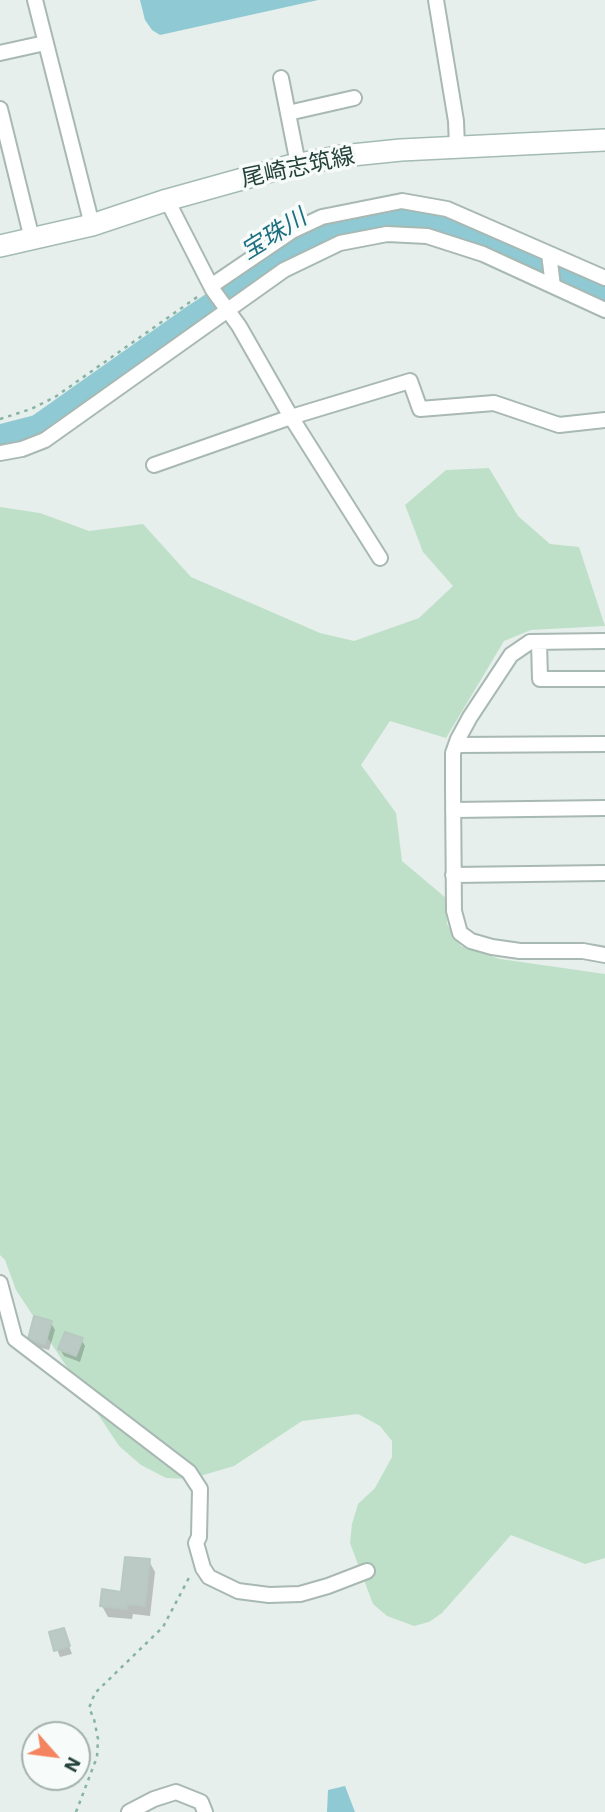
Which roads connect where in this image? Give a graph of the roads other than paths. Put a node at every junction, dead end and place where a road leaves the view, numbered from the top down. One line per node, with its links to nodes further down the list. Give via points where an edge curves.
1 (35, 0): 3 (street)
2 (436, 0): 10 (street)
3 (45, 43): 4 (street); 13 (street)
4 (0, 52)
5 (281, 78): 8 (street)
6 (354, 98): 8 (street)
7 (0, 109): 14 (street)
8 (288, 113): 11 (street)
9 (605, 140): 10 (main road, 尾崎志筑線)
10 (457, 148): 11 (main road, 尾崎志筑線, via 401,150)
11 (298, 164): 12 (main road, 尾崎志筑線)
12 (167, 200): 13 (main road, 尾崎志筑線); 19 (street)
13 (92, 225): 14 (main road, 尾崎志筑線)
14 (32, 239): 15 (main road, 尾崎志筑線)
15 (0, 246)
16 (549, 254): 17 (street); 18 (street); 19 (street, via 447,209 402,201 322,217 292,231)
17 (605, 278)
18 (553, 286): 20 (street, via 438,239 387,233 340,243 284,270); 21 (street)
19 (212, 288): 20 (street)
20 (226, 310): 22 (street); 24 (street, via 45,440)
21 (605, 310)
22 (291, 417): 23 (street, via 410,381 420,409 494,403 559,425); 25 (street); 26 (street)
23 (605, 420)
24 (0, 453)
25 (155, 465)
26 (380, 558)
27 (605, 641): 28 (street)
28 (538, 642): 29 (street, via 540,679); 31 (street, via 511,655)
29 (605, 679)
30 (605, 744): 31 (street)
31 (456, 745): 33 (street)
32 (605, 808): 33 (street)
33 (453, 810): 35 (street)
34 (605, 873): 35 (street)
35 (453, 875): 37 (street, via 456,921 460,933 471,941 520,951)
36 (605, 945): 37 (street)
37 (583, 951): 38 (street)
38 (605, 955)
39 (0, 1283): 40 (street, via 15,1339 189,1472 200,1489 196,1543 209,1577 238,1591 300,1594)
40 (367, 1571)
41 (129, 1812): 42 (street, via 176,1792 201,1802)
42 (205, 1812)

